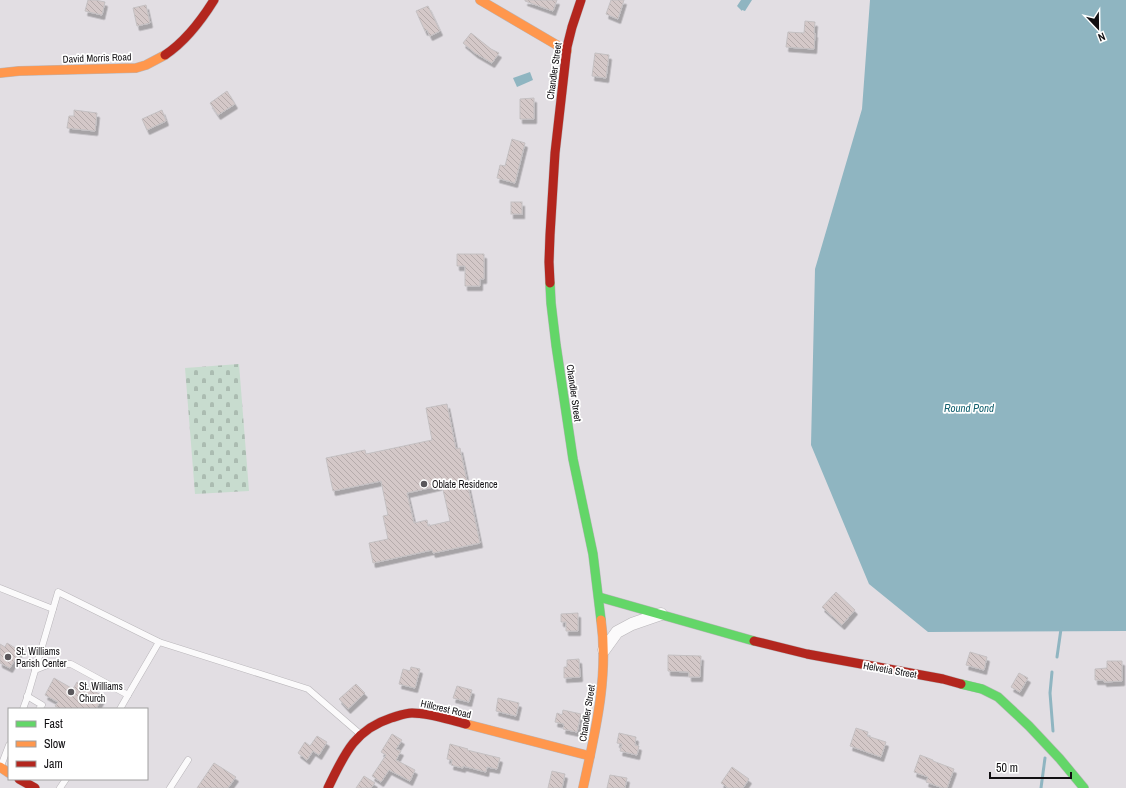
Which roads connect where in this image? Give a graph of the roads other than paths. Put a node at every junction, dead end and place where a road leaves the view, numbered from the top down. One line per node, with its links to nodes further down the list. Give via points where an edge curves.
1 (214, 0): 5 (street, David Morris Road, via 190,35 160,59 141,67)
2 (480, 0): 4 (street)
3 (581, 0): 4 (street, Chandler Street)
4 (567, 51): 7 (street, Chandler Street, via 555,153 550,235 550,297 572,459 593,554)
5 (0, 73)
6 (0, 588): 8 (lane)
7 (599, 597): 9 (street, Helvetia Street); 11 (street, Chandler Street)
8 (53, 610): 10 (lane, via 58,592); 12 (lane)
9 (661, 614): 11 (street, via 617,632); 28 (street, Helvetia Street, via 779,648 943,679 990,692 1029,726)
10 (159, 642): 13 (lane); 18 (lane, via 308,689)
11 (604, 650): 20 (street, Chandler Street, via 602,688)
12 (35, 670): 13 (lane, via 50,664 71,664); 14 (lane)
13 (128, 695): 17 (lane)
14 (27, 696): 15 (lane); 16 (lane, via 42,704)
15 (22, 708)
16 (40, 708)
17 (121, 708)
18 (361, 734): 20 (street, Hillcrest Road, via 384,719 412,712); 26 (street, Hillcrest Road, via 346,753)
19 (8, 747): 22 (lane)
20 (590, 756): 27 (street, Chandler Street)
21 (188, 760): 25 (lane)
22 (0, 767)
23 (22, 780): 24 (street)
24 (35, 788)
25 (170, 788)
26 (328, 788)
27 (583, 788)
28 (1084, 788)

